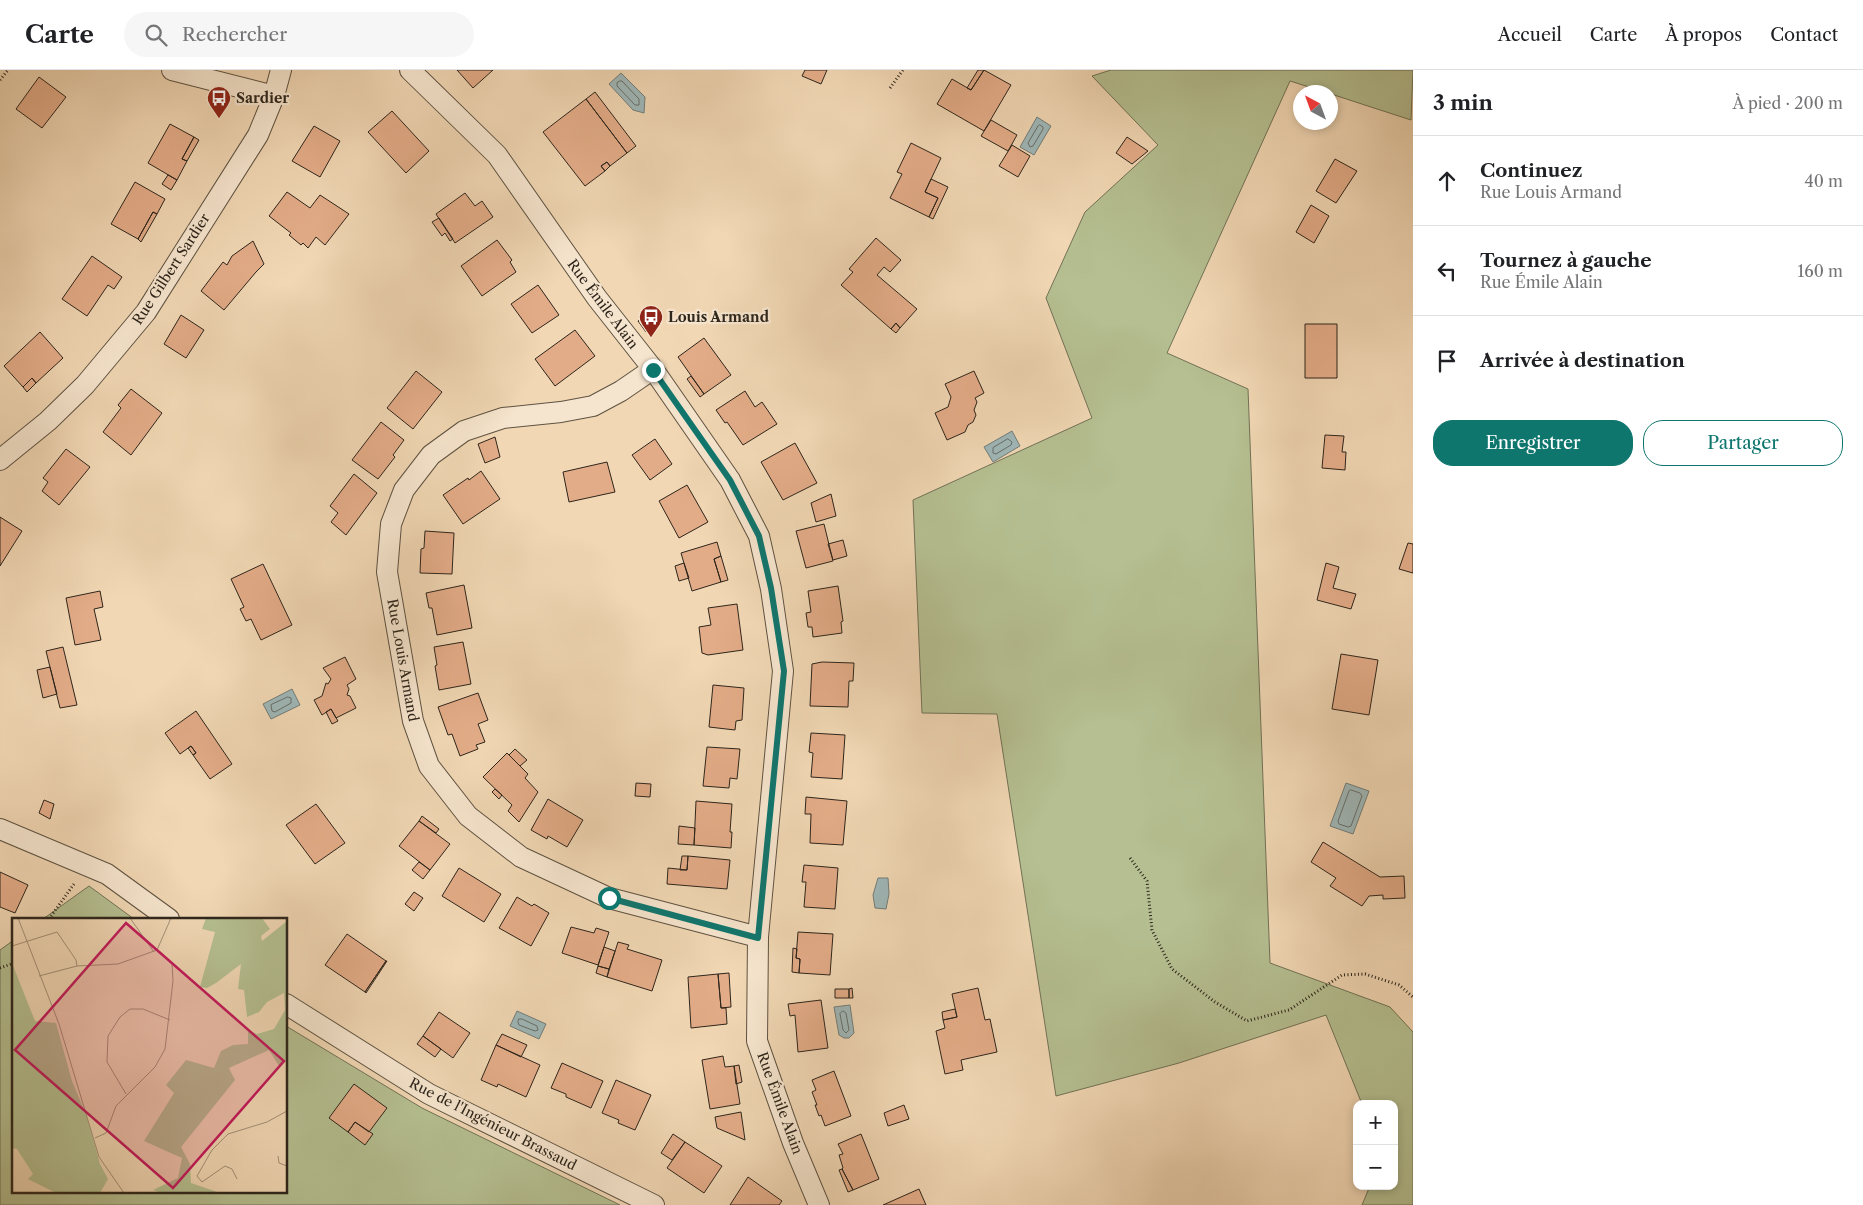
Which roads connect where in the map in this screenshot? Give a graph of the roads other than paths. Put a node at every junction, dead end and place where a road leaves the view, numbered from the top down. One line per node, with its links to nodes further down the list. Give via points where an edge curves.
1 (172, 70): 4 (street)
2 (281, 70): 4 (street, Rue Gilbert Sardier)
3 (410, 70): 5 (street, Rue Émile Alain, via 497,155 596,298)
4 (274, 96): 6 (street, Rue Gilbert Sardier, via 258,135 146,312 85,384 48,421)
5 (653, 370): 9 (street, Rue Émile Alain, via 730,480 759,536 771,588 784,671); 9 (street, Rue Louis Armand, via 592,406 503,418 464,431 431,456 404,490 392,524 387,572 413,721 429,766 468,816 522,857 609,898)
6 (0, 460)
7 (0, 829): 8 (street, via 107,874)
8 (168, 918)
9 (758, 938): 12 (street, Rue Émile Alain, via 757,1041)
10 (288, 1005): 11 (street, Rue de l'Ingénieur Brassaud, via 429,1094)
11 (654, 1205)
12 (819, 1205)

